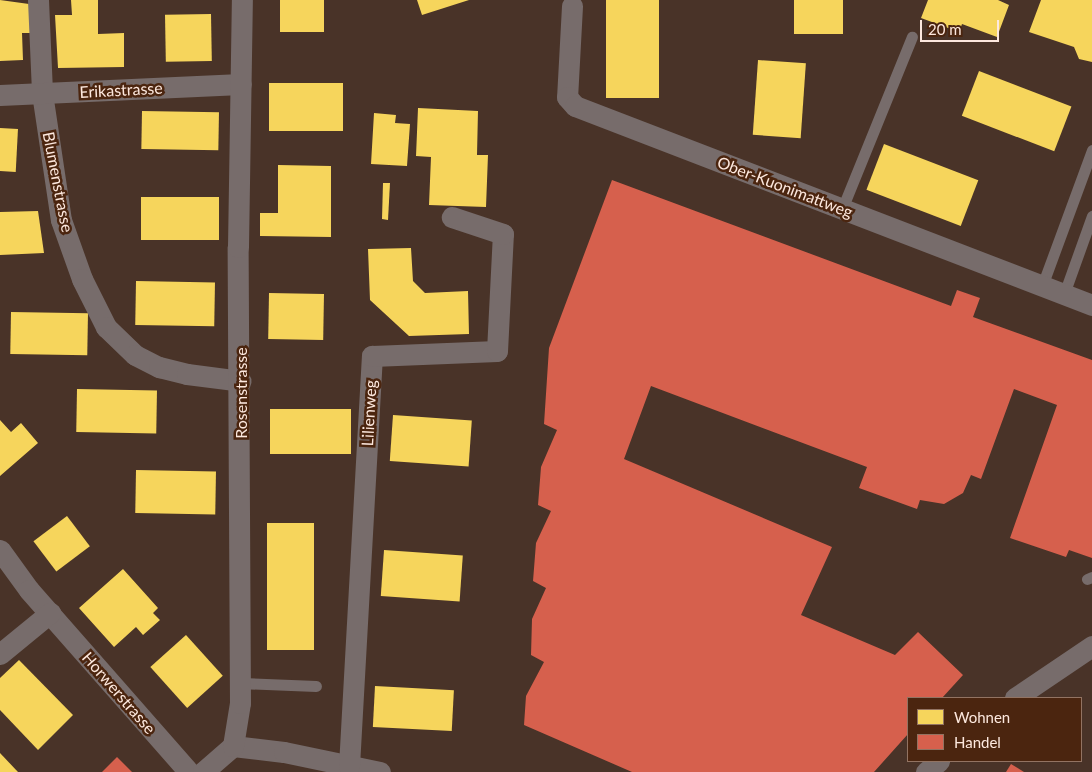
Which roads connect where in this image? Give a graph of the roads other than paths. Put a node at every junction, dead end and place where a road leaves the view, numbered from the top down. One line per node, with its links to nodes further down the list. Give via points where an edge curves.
1 (38, 0): 6 (street, Blumenstrasse)
2 (242, 0): 5 (street, Rosenstrasse)
3 (572, 6): 9 (street, Ober-Kuonimattweg, via 567,97 575,106)
4 (912, 37): 9 (lane)
5 (241, 84): 6 (street, Erikastrasse); 15 (street, Rosenstrasse, via 238,247)
6 (42, 93): 7 (street, Erikastrasse); 15 (street, Blumenstrasse, via 61,220 82,279 106,327 135,355 159,367)
7 (0, 95)
8 (1092, 150): 12 (lane)
9 (842, 208): 12 (street, Ober-Kuonimattweg)
10 (1092, 216): 13 (lane)
11 (452, 217): 25 (street, Lilienweg, via 503,234 498,351 372,356)
12 (1042, 286): 13 (street, Ober-Kuonimattweg)
13 (1064, 294): 14 (street, Ober-Kuonimattweg)
14 (1092, 305)
15 (241, 381): 20 (street, Rosenstrasse)
16 (0, 550): 17 (street, Horwerstrasse)
17 (50, 613): 19 (street); 26 (street, Horwerstrasse)
18 (1092, 646): 22 (street)
19 (0, 654)
20 (240, 683): 21 (lane); 23 (street, Rosenstrasse)
21 (316, 686)
22 (1016, 697)
23 (233, 746): 25 (street, via 284,752); 27 (street)
24 (938, 762): 29 (street)
25 (349, 766): 28 (street)
26 (189, 772)
27 (203, 772)
28 (380, 772)
29 (926, 772)

